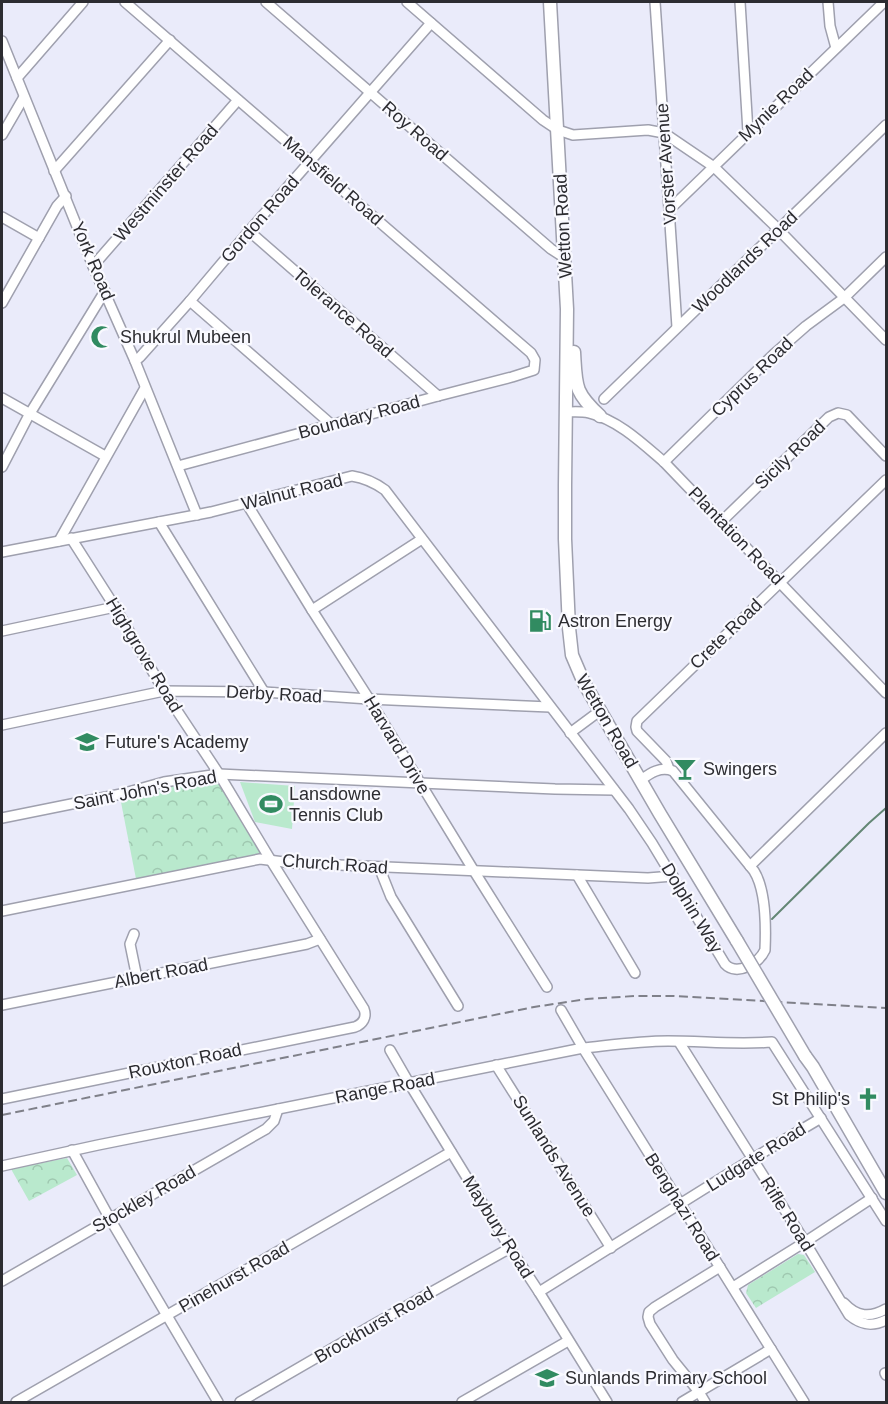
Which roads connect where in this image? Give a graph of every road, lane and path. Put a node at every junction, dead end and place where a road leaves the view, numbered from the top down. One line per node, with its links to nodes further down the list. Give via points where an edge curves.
1 (83, 2): 14 (street)
2 (125, 2): 11 (street, Mansfield Road)
3 (266, 2): 15 (street, Roy Road)
4 (407, 2): 10 (street)
5 (550, 2): 19 (main road, Wetton Road)
6 (655, 2): 21 (street, Vorster Avenue)
7 (740, 2): 20 (street)
8 (828, 2): 13 (street)
9 (885, 2): 13 (street, Mynie Road)
10 (431, 22): 15 (street, Gordon Road); 19 (street)
11 (171, 40): 17 (street, Mansfield Road); 25 (street)
12 (2, 41): 14 (street, York Road)
13 (836, 48): 20 (street, Mynie Road)
14 (17, 78): 16 (street, York Road)
15 (370, 92): 23 (street, Gordon Road); 33 (street, Roy Road)
16 (24, 97): 22 (street); 25 (street, York Road)
17 (238, 100): 23 (street, Mansfield Road); 34 (street, Westminster Road)
18 (886, 125): 29 (street, Woodlands Road)
19 (558, 130): 21 (street, via 573,135 648,130); 33 (main road, Wetton Road)
20 (748, 132): 24 (street, Mynie Road)
21 (664, 133): 24 (street); 27 (street, Vorster Avenue)
22 (2, 135)
23 (310, 161): 30 (street, Gordon Road); 43 (street, Mansfield Road, via 531,353)
24 (714, 167): 27 (street, Mynie Road); 29 (street)
25 (54, 171): 26 (street, York Road)
26 (66, 196): 31 (street); 34 (street, York Road)
27 (669, 210): 39 (street, Vorster Avenue)
28 (2, 217): 31 (street)
29 (778, 230): 36 (street); 39 (street, Woodlands Road)
30 (249, 231): 37 (street, Gordon Road); 45 (street, Tolerance Road)
31 (39, 238): 38 (street)
32 (886, 257): 36 (street, Cyprus Road)
33 (565, 258): 40 (main road, Wetton Road)
34 (93, 266): 35 (street, York Road)
35 (105, 291): 42 (street, York Road); 49 (street)
36 (844, 298): 41 (street); 54 (street, Cyprus Road, via 774,354)
37 (190, 301): 42 (street, Gordon Road); 51 (street)
38 (2, 303)
39 (677, 327): 47 (street, Woodlands Road)
40 (567, 331): 48 (main road, Wetton Road); 50 (main road, via 573,342 577,389)
41 (886, 340)
42 (135, 361): 44 (street, York Road)
43 (535, 364): 45 (street, Boundary Road, via 534,370 527,373)
44 (145, 388): 52 (street); 55 (street, York Road)
45 (438, 396): 51 (street, Boundary Road)
46 (2, 398): 49 (street)
47 (604, 399)
48 (565, 412): 50 (street, Plantation Road); 75 (main road, Wetton Road, via 570,642 578,671)
49 (29, 415): 52 (street); 56 (street)
50 (600, 416): 54 (street, Plantation Road)
51 (332, 425): 55 (street, Boundary Road)
52 (105, 456): 64 (street)
53 (886, 456): 60 (street, Sicily Road, via 847,415 838,413 829,417)
54 (664, 462): 60 (street, Plantation Road)
55 (178, 466): 59 (street, York Road)
56 (2, 467)
57 (886, 480): 66 (street, Crete Road)
58 (247, 504): 59 (street, Walnut Road); 63 (street, Walnut Road, via 352,476 363,478 385,490); 68 (street, Harvard Drive)
59 (198, 515): 61 (street, Walnut Road)
60 (722, 521): 66 (street, Plantation Road)
61 (159, 522): 62 (street, Walnut Road); 71 (street)
62 (71, 538): 64 (street, Walnut Road); 67 (street, Highgrove Road)
63 (422, 539): 68 (street); 74 (street, Walnut Road)
64 (58, 541): 65 (street, Walnut Road)
65 (2, 552)
66 (780, 582): 72 (street, Plantation Road); 79 (street, Crete Road, via 637,721 638,731)
67 (115, 607): 69 (street); 70 (street, Highgrove Road)
68 (312, 610): 73 (street, Harvard Drive)
69 (2, 631)
70 (164, 690): 71 (street, Derby Road); 76 (street, Derby Road); 80 (street, Highgrove Road)
71 (264, 692): 73 (street, Derby Road)
72 (886, 693)
73 (369, 699): 74 (street, Derby Road); 82 (street, Harvard Drive)
74 (550, 707): 77 (street, Walnut Road)
75 (601, 710): 77 (street); 81 (main road, Wetton Road)
76 (2, 725)
77 (570, 733): 83 (street, Dolphin Way)
78 (886, 733): 86 (street)
79 (669, 769): 81 (street); 86 (street, Dolphin Way)
80 (219, 774): 82 (street, Saint John's Road); 84 (street, Saint John's Road, via 164,782); 85 (street, Highgrove Road)
81 (640, 780): 113 (main road, Wetton Road, bridge)
82 (420, 783): 83 (street, Saint John's Road); 88 (street, Harvard Drive)
83 (614, 790): 90 (street, Dolphin Way)
84 (2, 818)
85 (270, 859): 87 (street, Church Road); 91 (street, Church Road); 93 (street, Highgrove Road)
86 (750, 866): 90 (street, Dolphin Way, via 762,889 766,945 761,957 743,969 731,969 725,964)
87 (379, 867): 88 (street, Church Road); 98 (street, via 391,897)
88 (474, 871): 89 (street, Church Road); 96 (street, Harvard Drive)
89 (578, 875): 90 (street, Church Road); 94 (street)
90 (673, 876)
91 (2, 911)
92 (134, 934): 95 (street, via 130,944)
93 (320, 939): 95 (street, Albert Road); 100 (street, Highgrove Road, via 364,1009)
94 (635, 973)
95 (137, 978): 97 (street, Albert Road)
96 (547, 987)
97 (2, 1005)
98 (458, 1006)
99 (561, 1010): 102 (street, Benghazi Road)
100 (365, 1017): 106 (street, Rouxton Road, via 355,1027)
101 (679, 1042): 102 (street, Range Road); 108 (street, Range Road, via 772,1042); 111 (street, Rifle Road)
102 (584, 1048): 104 (street, Range Road); 115 (street, Benghazi Road)
103 (390, 1050): 105 (street, Maybury Road)
104 (496, 1065): 105 (street, Range Road); 120 (street, Sunlands Avenue)
105 (409, 1083): 107 (street, Range Road); 110 (street, Maybury Road)
106 (2, 1099)
107 (278, 1109): 109 (street, Range Road); 116 (street, Stockley Road, via 266,1129)
108 (820, 1118): 111 (street, Ludgate Road); 114 (street)
109 (72, 1150): 112 (street, Range Road); 116 (street)
110 (451, 1152): 119 (street, Maybury Road); 127 (street, Pinehurst Road)
111 (752, 1159): 115 (street, Ludgate Road); 118 (street, Rifle Road)
112 (2, 1166)
113 (886, 1193)
114 (872, 1198): 117 (street); 118 (street)
115 (680, 1204): 120 (street, Ludgate Road); 121 (street, Benghazi Road)
116 (110, 1219): 122 (street, Stockley Road); 127 (street)
117 (886, 1221)
118 (805, 1242): 123 (street); 125 (street, Rifle Road)
119 (510, 1248): 124 (street, Maybury Road); 134 (street, Brockhurst Road)
120 (611, 1248): 124 (street, Ludgate Road)
121 (720, 1267): 123 (street, Benghazi Road); 131 (street, via 655,1307 648,1317 673,1360)
122 (2, 1281)
123 (733, 1287): 130 (street, Benghazi Road)
124 (539, 1292): 129 (street, Maybury Road)
125 (836, 1295): 126 (street, Rifle Road, via 864,1315); 128 (street, Rifle Road, via 858,1322 875,1325)
126 (886, 1309)
127 (166, 1316): 132 (street, Pinehurst Road); 133 (street)
128 (886, 1320)
129 (568, 1341): 135 (street); 136 (street, Maybury Road)
130 (771, 1349): 131 (street); 139 (street, Benghazi Road)
131 (699, 1392): 137 (street); 138 (street)
132 (16, 1402)
133 (218, 1402)
134 (240, 1402)
135 (462, 1402)
136 (607, 1402)
137 (682, 1402)
138 (705, 1402)
139 (804, 1402)

